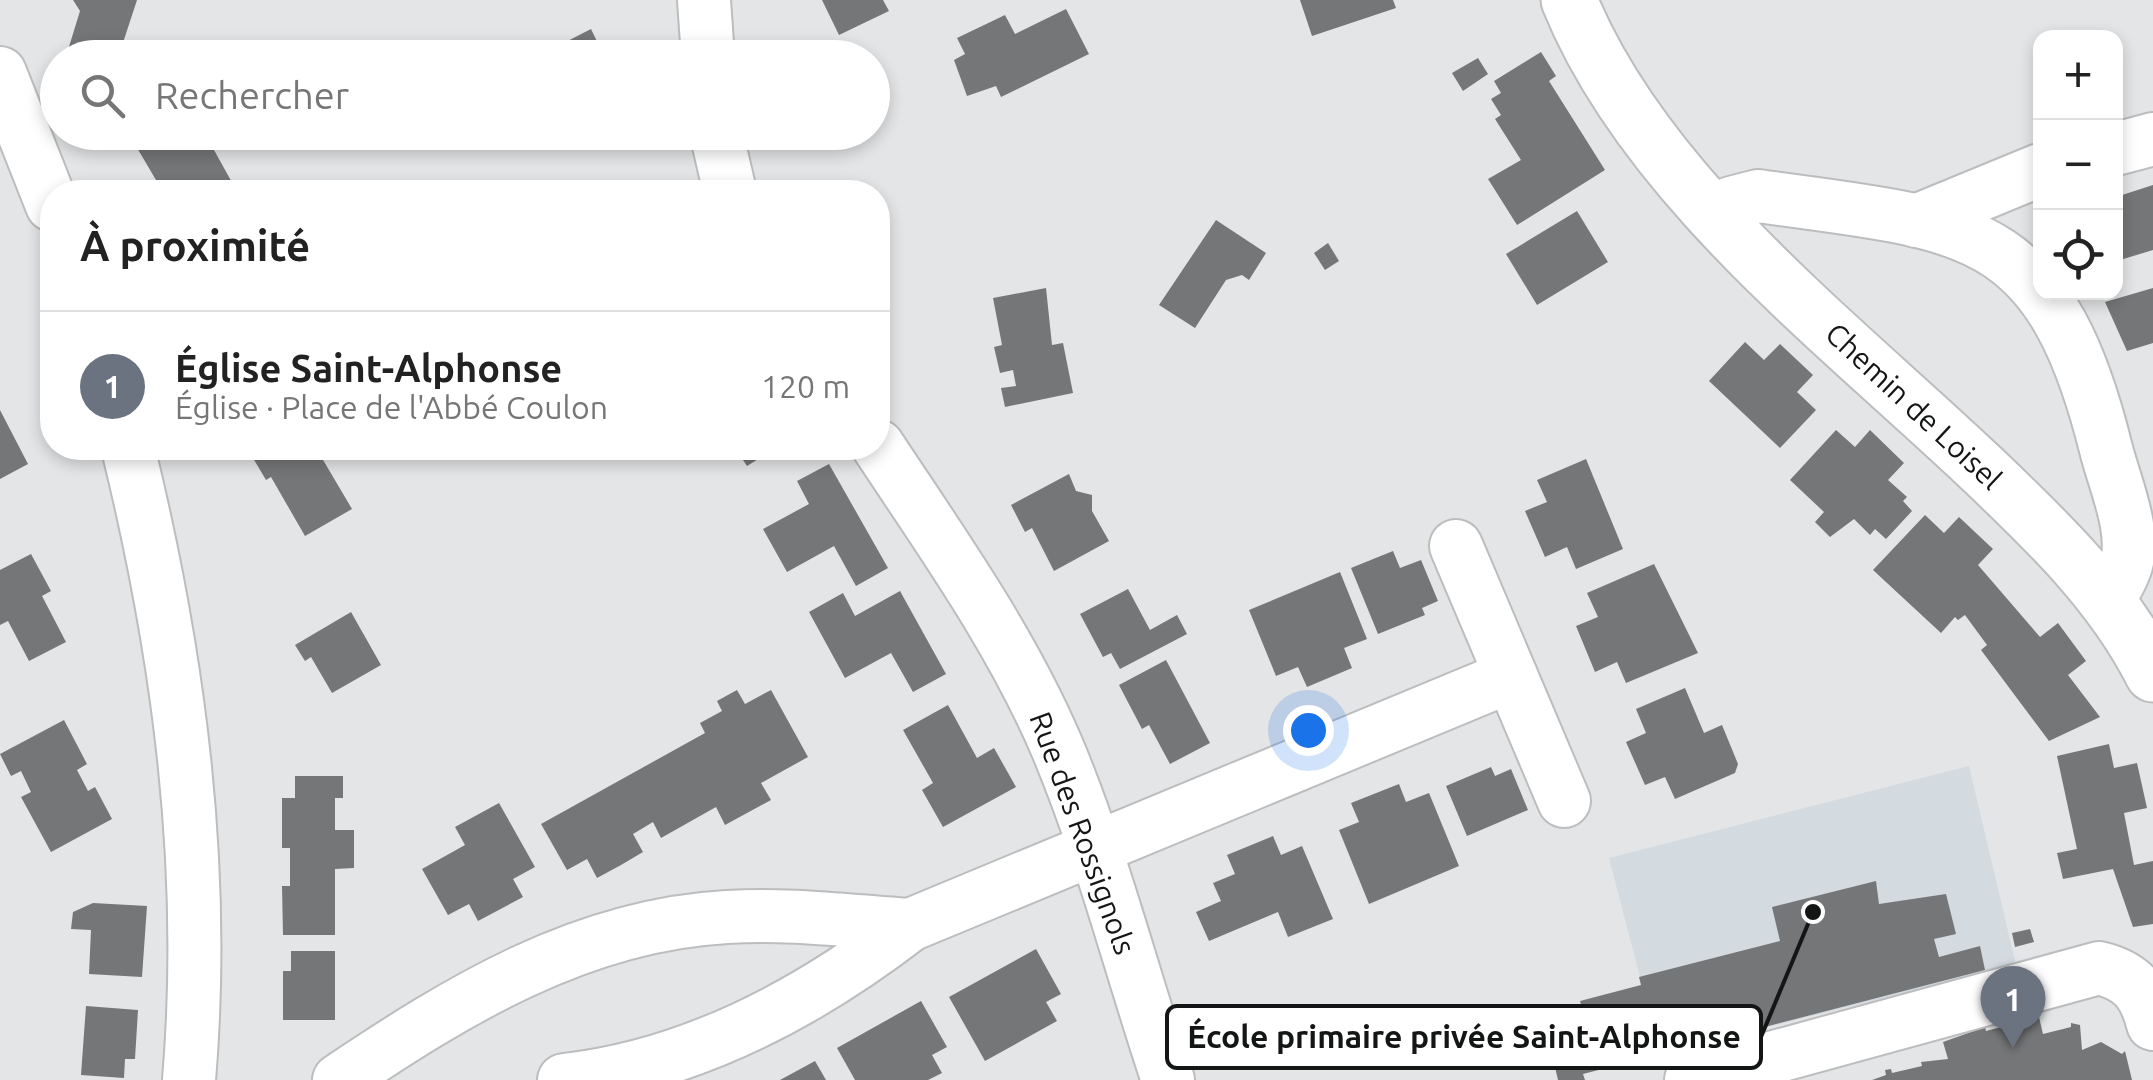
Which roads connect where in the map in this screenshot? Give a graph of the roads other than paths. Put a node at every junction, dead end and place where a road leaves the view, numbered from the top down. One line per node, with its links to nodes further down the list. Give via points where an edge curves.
1 (704, 0): 3 (street)
2 (1570, 0): 11 (street, Chemin de Loisel, via 1628,111)
3 (707, 40)
4 (0, 72): 9 (street)
5 (2153, 140): 6 (street)
6 (2123, 147)
7 (720, 150): 10 (street)
8 (2033, 173): 12 (street)
9 (42, 180)
10 (727, 180)
11 (1714, 215): 12 (street, via 1758,196); 16 (street, Chemin de Loisel, via 2047,531)
12 (1916, 221): 16 (street, via 1992,246 2029,277 2061,319 2100,426 2125,525 2126,566)
13 (130, 460): 25 (street, via 167,643 195,854)
14 (887, 460): 20 (street, Rue des Rossignols, via 1023,675)
15 (1456, 546): 18 (street)
16 (2108, 602): 17 (street, Chemin de Loisel)
17 (2153, 674)
18 (1510, 676): 19 (street); 20 (street)
19 (1564, 802)
20 (1094, 852): 21 (street); 28 (street, Rue des Rossignols)
21 (910, 925): 26 (street, via 755,916 648,928 496,982); 27 (street, via 844,976 741,1028 660,1059)
22 (2153, 955): 23 (street)
23 (2099, 968): 24 (street, via 2140,990); 29 (street)
24 (2153, 1024)
25 (189, 1080)
26 (339, 1080)
27 (564, 1080)
28 (1168, 1080)
29 (1691, 1080)

